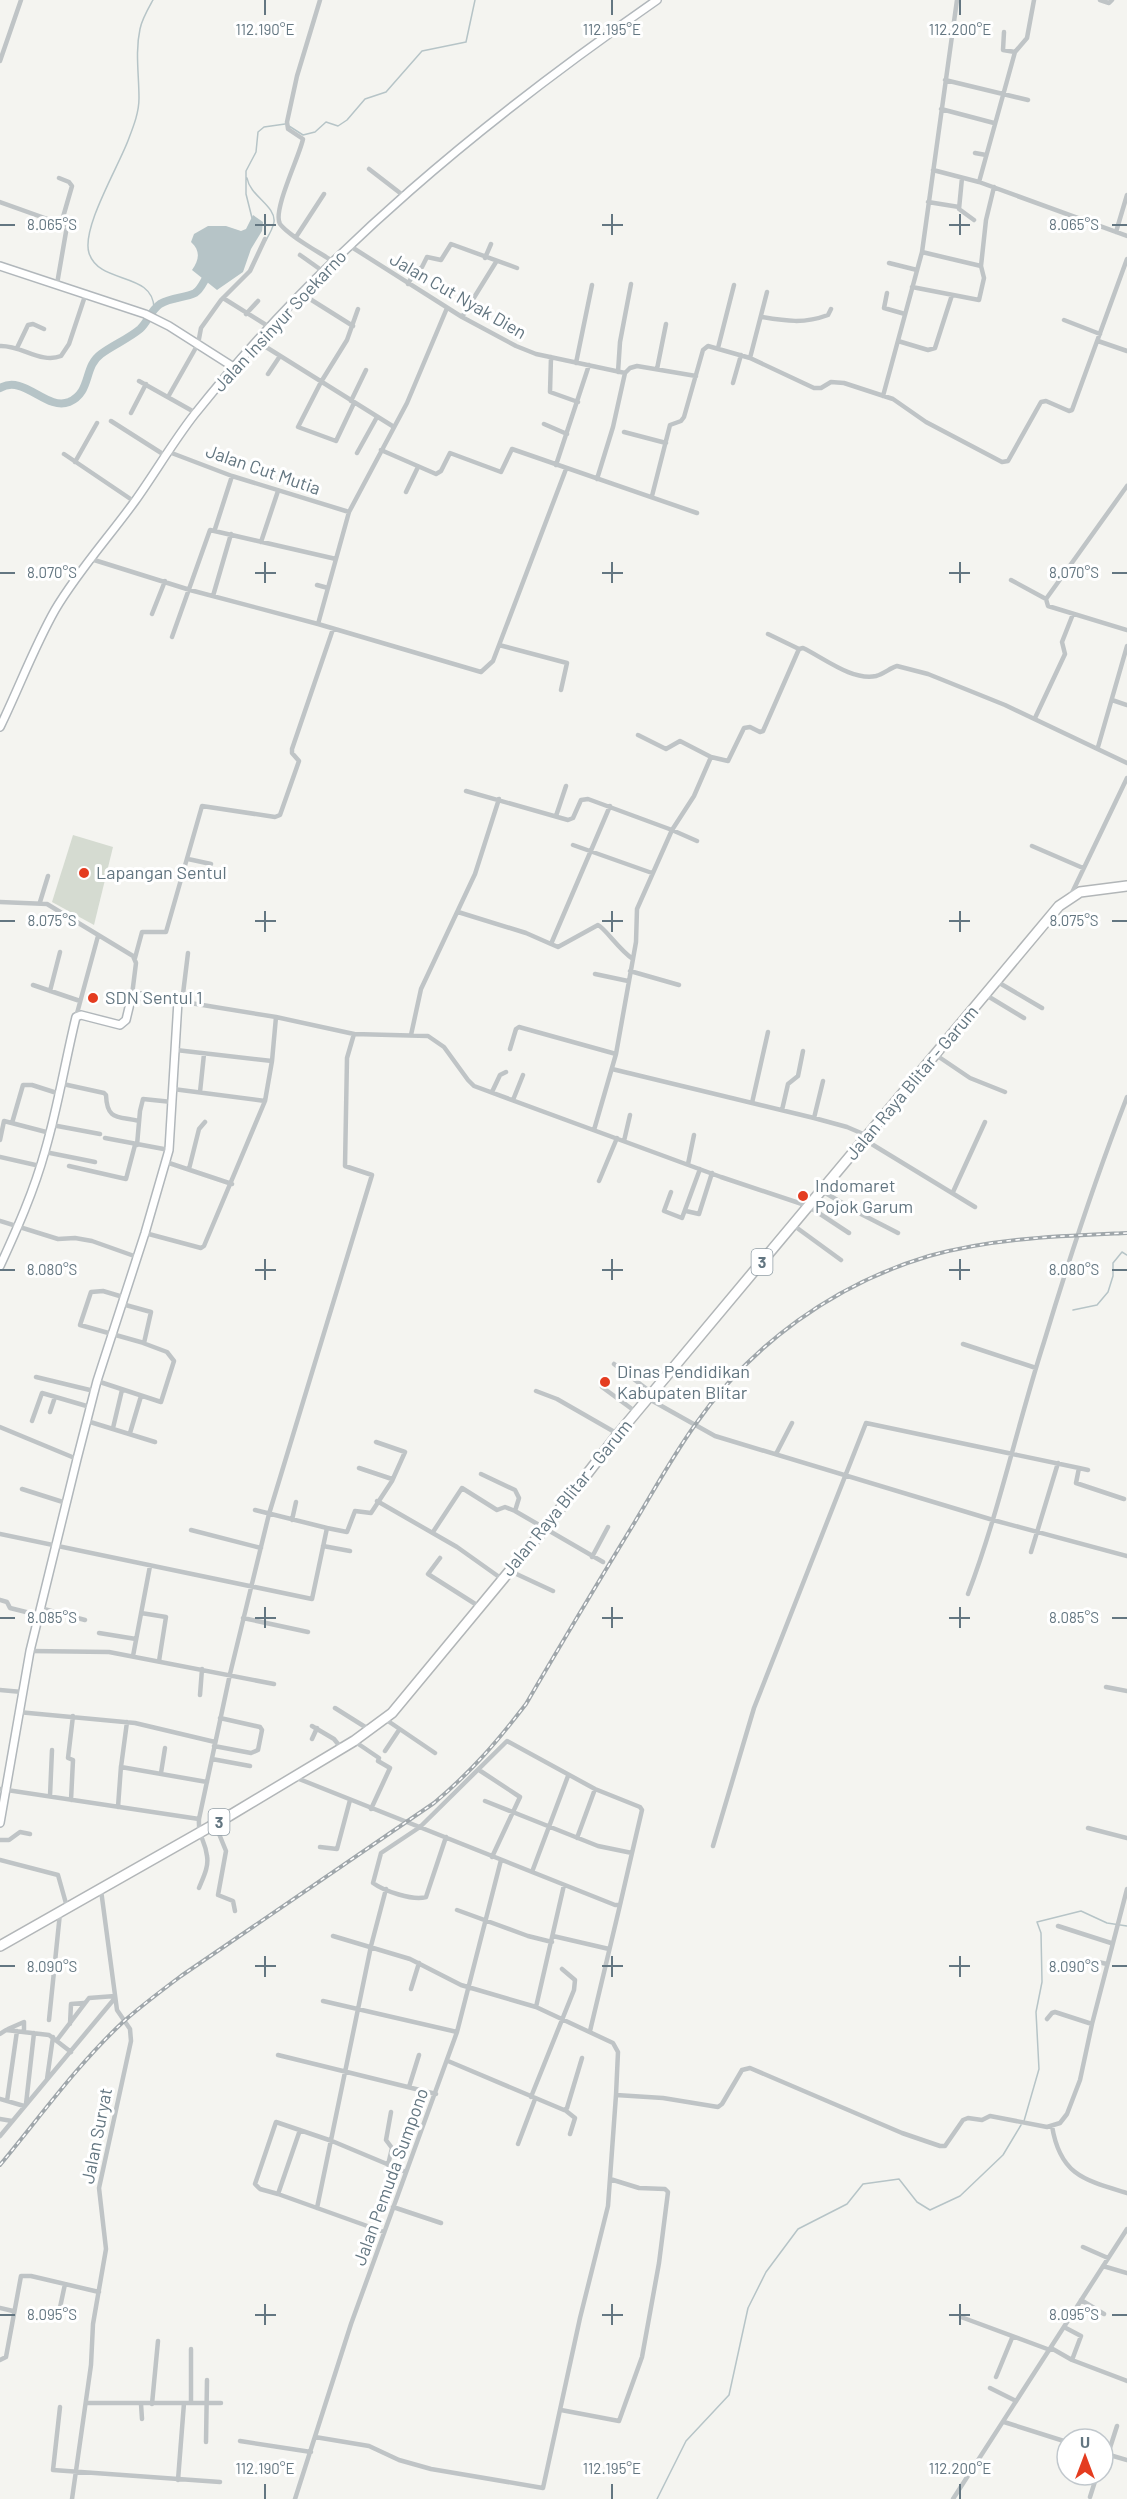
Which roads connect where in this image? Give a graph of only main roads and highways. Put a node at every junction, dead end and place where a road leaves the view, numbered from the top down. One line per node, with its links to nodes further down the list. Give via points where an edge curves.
1 (657, 0): 3 (main road, Jalan Insinyur Soekarno, via 563,67 404,196 302,294)
2 (0, 266): 3 (main road, via 148,315)
3 (235, 368): 4 (main road, Jalan Insinyur Soekarno, via 196,413 53,614)
4 (0, 727)
5 (1127, 886): 10 (highway, Jalan Raya Blitar - Garum / 3, via 1080,892 1059,906 385,1719 199,1834)
6 (2, 1254): 7 (main road); 8 (main road, via 18,1226 45,1152 76,1017 120,1026 126,1020 132,995 180,1002 169,1150 94,1391 30,1651)
7 (0, 1266)
8 (4, 1790): 9 (main road)
9 (0, 1824)
10 (0, 1946)

